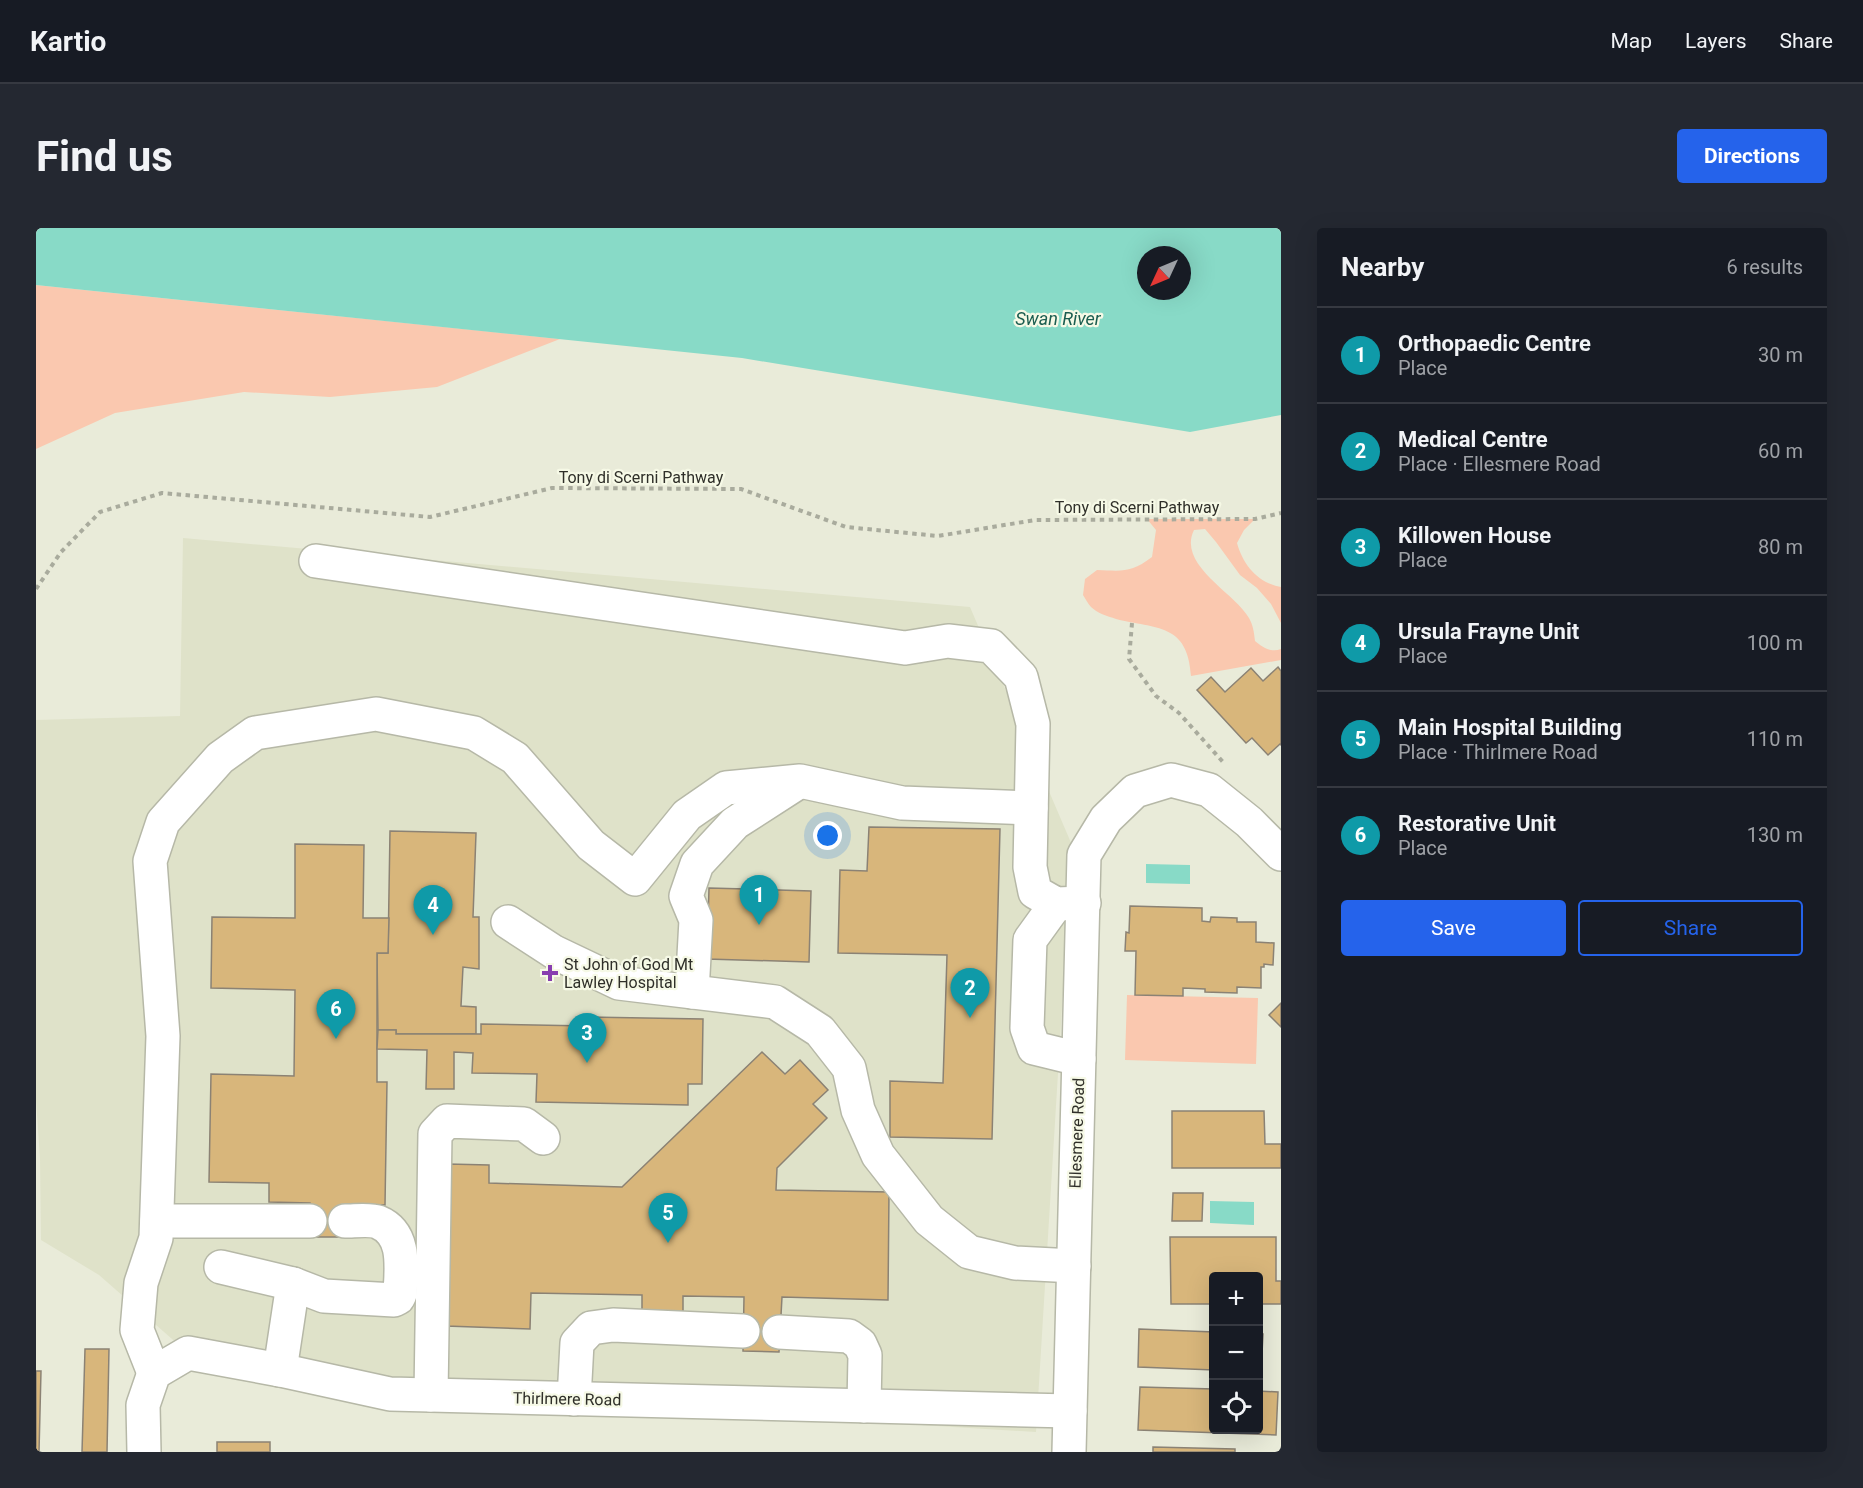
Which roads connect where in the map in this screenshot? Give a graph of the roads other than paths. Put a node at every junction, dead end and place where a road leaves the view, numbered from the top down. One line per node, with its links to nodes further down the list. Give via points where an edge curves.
1 (316, 561): 3 (street, via 905,648 948,641 991,646 1021,678 1033,724)
2 (800, 781): 3 (street, via 902,803); 7 (street, via 735,823 697,864 686,896 696,920); 10 (street, via 726,788 687,815 635,879 591,845 515,758 474,733 376,714 255,733 220,758 163,822 150,861 163,1036)
3 (1030, 808): 5 (street, via 1030,867 1035,891)
4 (1281, 854): 5 (street, Ellesmere Road, via 1209,790 1171,780 1135,792 1106,819 1084,855)
5 (1070, 903): 8 (street, Ellesmere Road); 8 (street, via 1030,940 1027,1028 1034,1048)
6 (508, 922): 7 (street, via 554,952 619,983)
7 (692, 992): 13 (street, via 775,1002 820,1031 849,1068 858,1110 878,1155 929,1220 969,1252 1015,1263)
8 (1080, 1059): 13 (street, Ellesmere Road)
9 (543, 1138): 20 (street, via 524,1124 447,1121 435,1134)
10 (157, 1221): 11 (street); 19 (street, via 156,1239 141,1283 137,1330)
11 (310, 1221)
12 (345, 1221): 15 (street, via 377,1221 394,1235 401,1254 398,1298 324,1296)
13 (1074, 1266): 23 (street, Ellesmere Road)
14 (221, 1267): 15 (street)
15 (293, 1284): 18 (street)
16 (743, 1331): 21 (street, via 613,1325 591,1328 577,1342)
17 (779, 1332): 22 (street, via 849,1336 860,1344 865,1355)
18 (280, 1370): 19 (street, Thirlmere Road, via 188,1353); 20 (street, Thirlmere Road, via 390,1394)
19 (154, 1373): 24 (street, via 143,1405)
20 (431, 1395): 21 (street, Thirlmere Road)
21 (574, 1399): 22 (street, Thirlmere Road)
22 (864, 1406): 23 (street, Thirlmere Road)
23 (1070, 1412): 25 (street, Ellesmere Road)
24 (144, 1452)
25 (1069, 1452)

